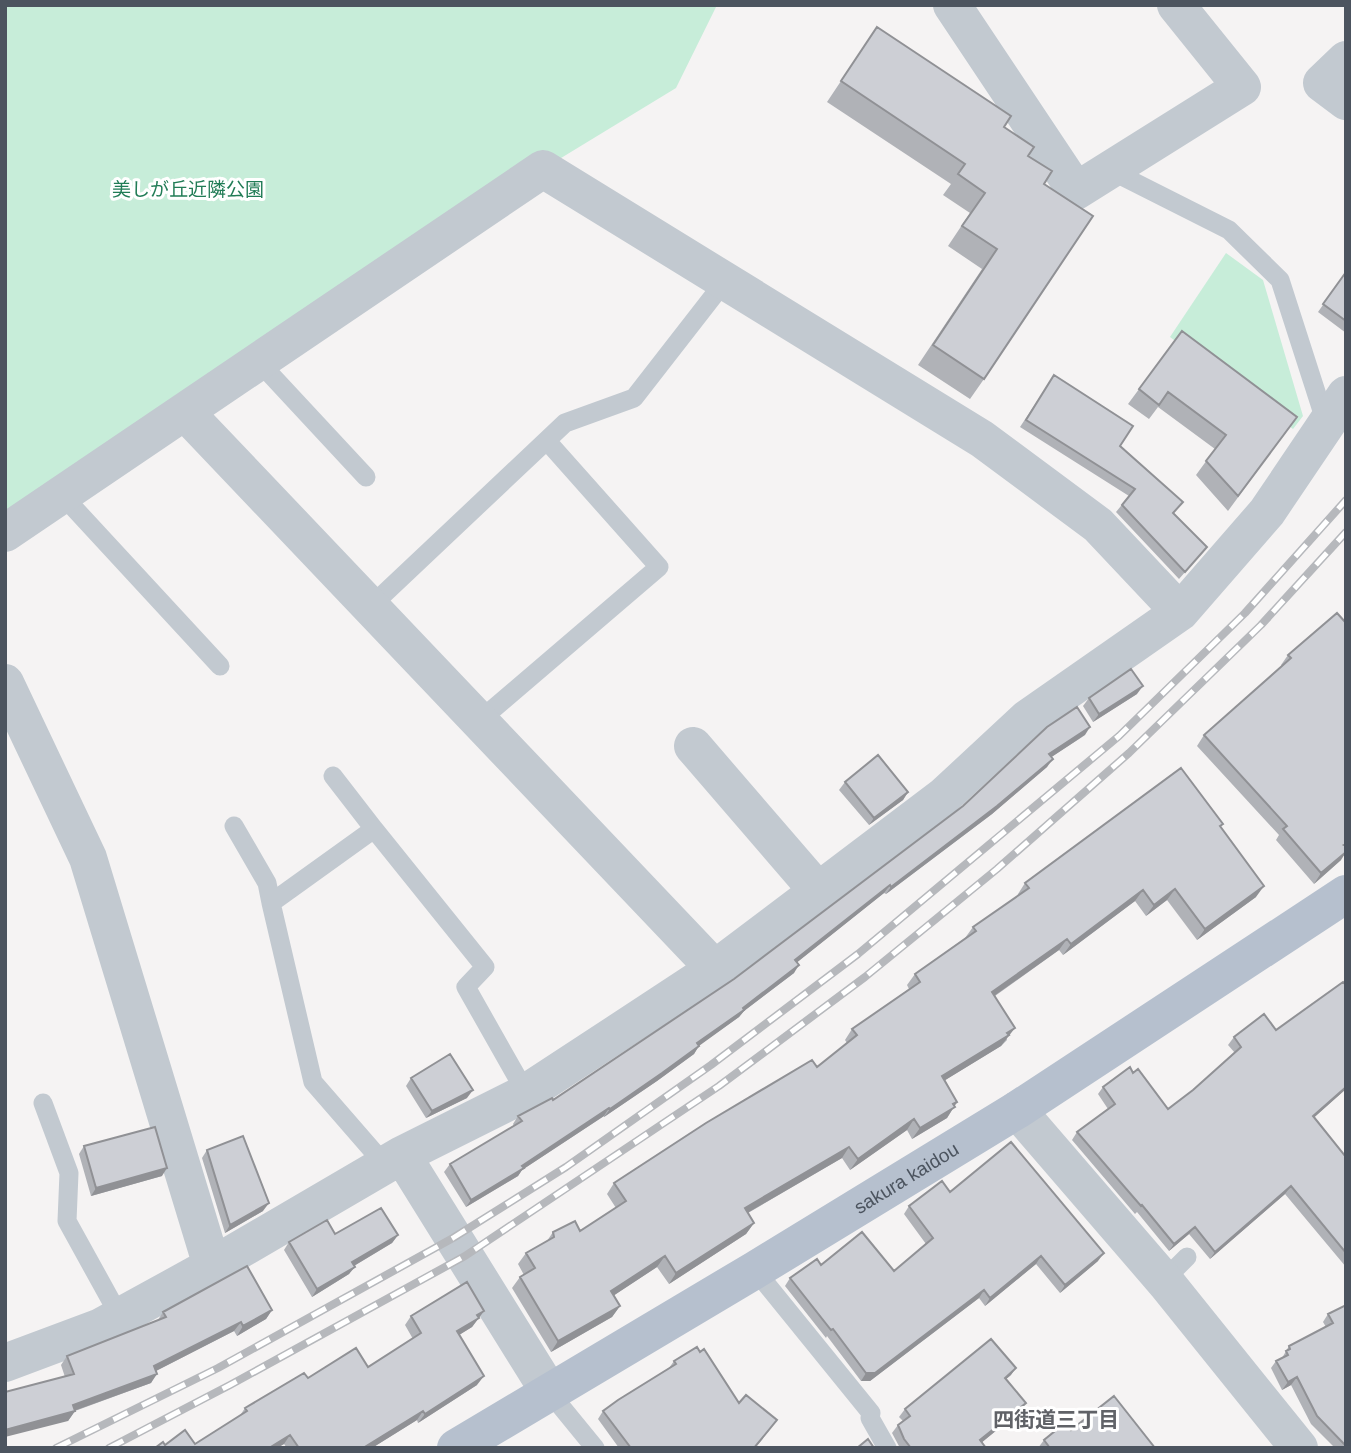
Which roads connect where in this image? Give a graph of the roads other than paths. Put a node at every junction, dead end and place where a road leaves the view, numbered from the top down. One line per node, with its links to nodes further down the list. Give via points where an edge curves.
1 (952, 5): 5 (street, via 1076,191)
2 (1176, 5): 5 (street, via 1241,87)
3 (1346, 60): 4 (street, via 1322,83)
4 (1346, 102)
5 (1110, 170): 8 (lane, via 1229,230 1280,280)
6 (725, 281): 7 (street, via 542,169); 10 (lane, via 634,398 565,423); 15 (street, via 982,439 1098,525)
7 (259, 362): 9 (street); 11 (lane)
8 (1336, 409): 15 (street, via 1268,512)
9 (185, 412): 12 (street); 14 (street)
10 (547, 440): 14 (lane); 18 (lane, via 659,567)
11 (366, 477)
12 (62, 495): 13 (street); 16 (lane)
13 (5, 533)
14 (370, 607): 18 (street)
15 (1180, 612): 23 (street, via 1028,718 944,796)
16 (220, 666)
17 (5, 683): 31 (street, via 88,858)
18 (480, 722): 26 (street)
19 (694, 746): 23 (street)
20 (334, 776): 22 (lane)
21 (234, 826): 25 (lane, via 267,883)
22 (374, 829): 25 (lane); 27 (lane, via 485,967 466,987)
23 (818, 891): 26 (street)
24 (1346, 894): 29 (main road, sakura kaidou)
25 (271, 903): 30 (lane, via 313,1082)
26 (715, 969): 27 (street)
27 (526, 1093): 30 (street)
28 (43, 1103): 33 (lane, via 69,1173 67,1222)
29 (1017, 1110): 32 (main road, sakura kaidou); 39 (street, via 1177,1270)
30 (394, 1160): 31 (street); 35 (street)
31 (212, 1266): 33 (street)
32 (755, 1270): 35 (main road, sakura kaidou); 38 (lane, via 871,1413)
33 (120, 1317): 34 (street)
34 (5, 1363)
35 (550, 1393): 36 (main road, sakura kaidou); 37 (lane)
36 (456, 1448)
37 (594, 1448)
38 (887, 1448)
39 (1299, 1448)

